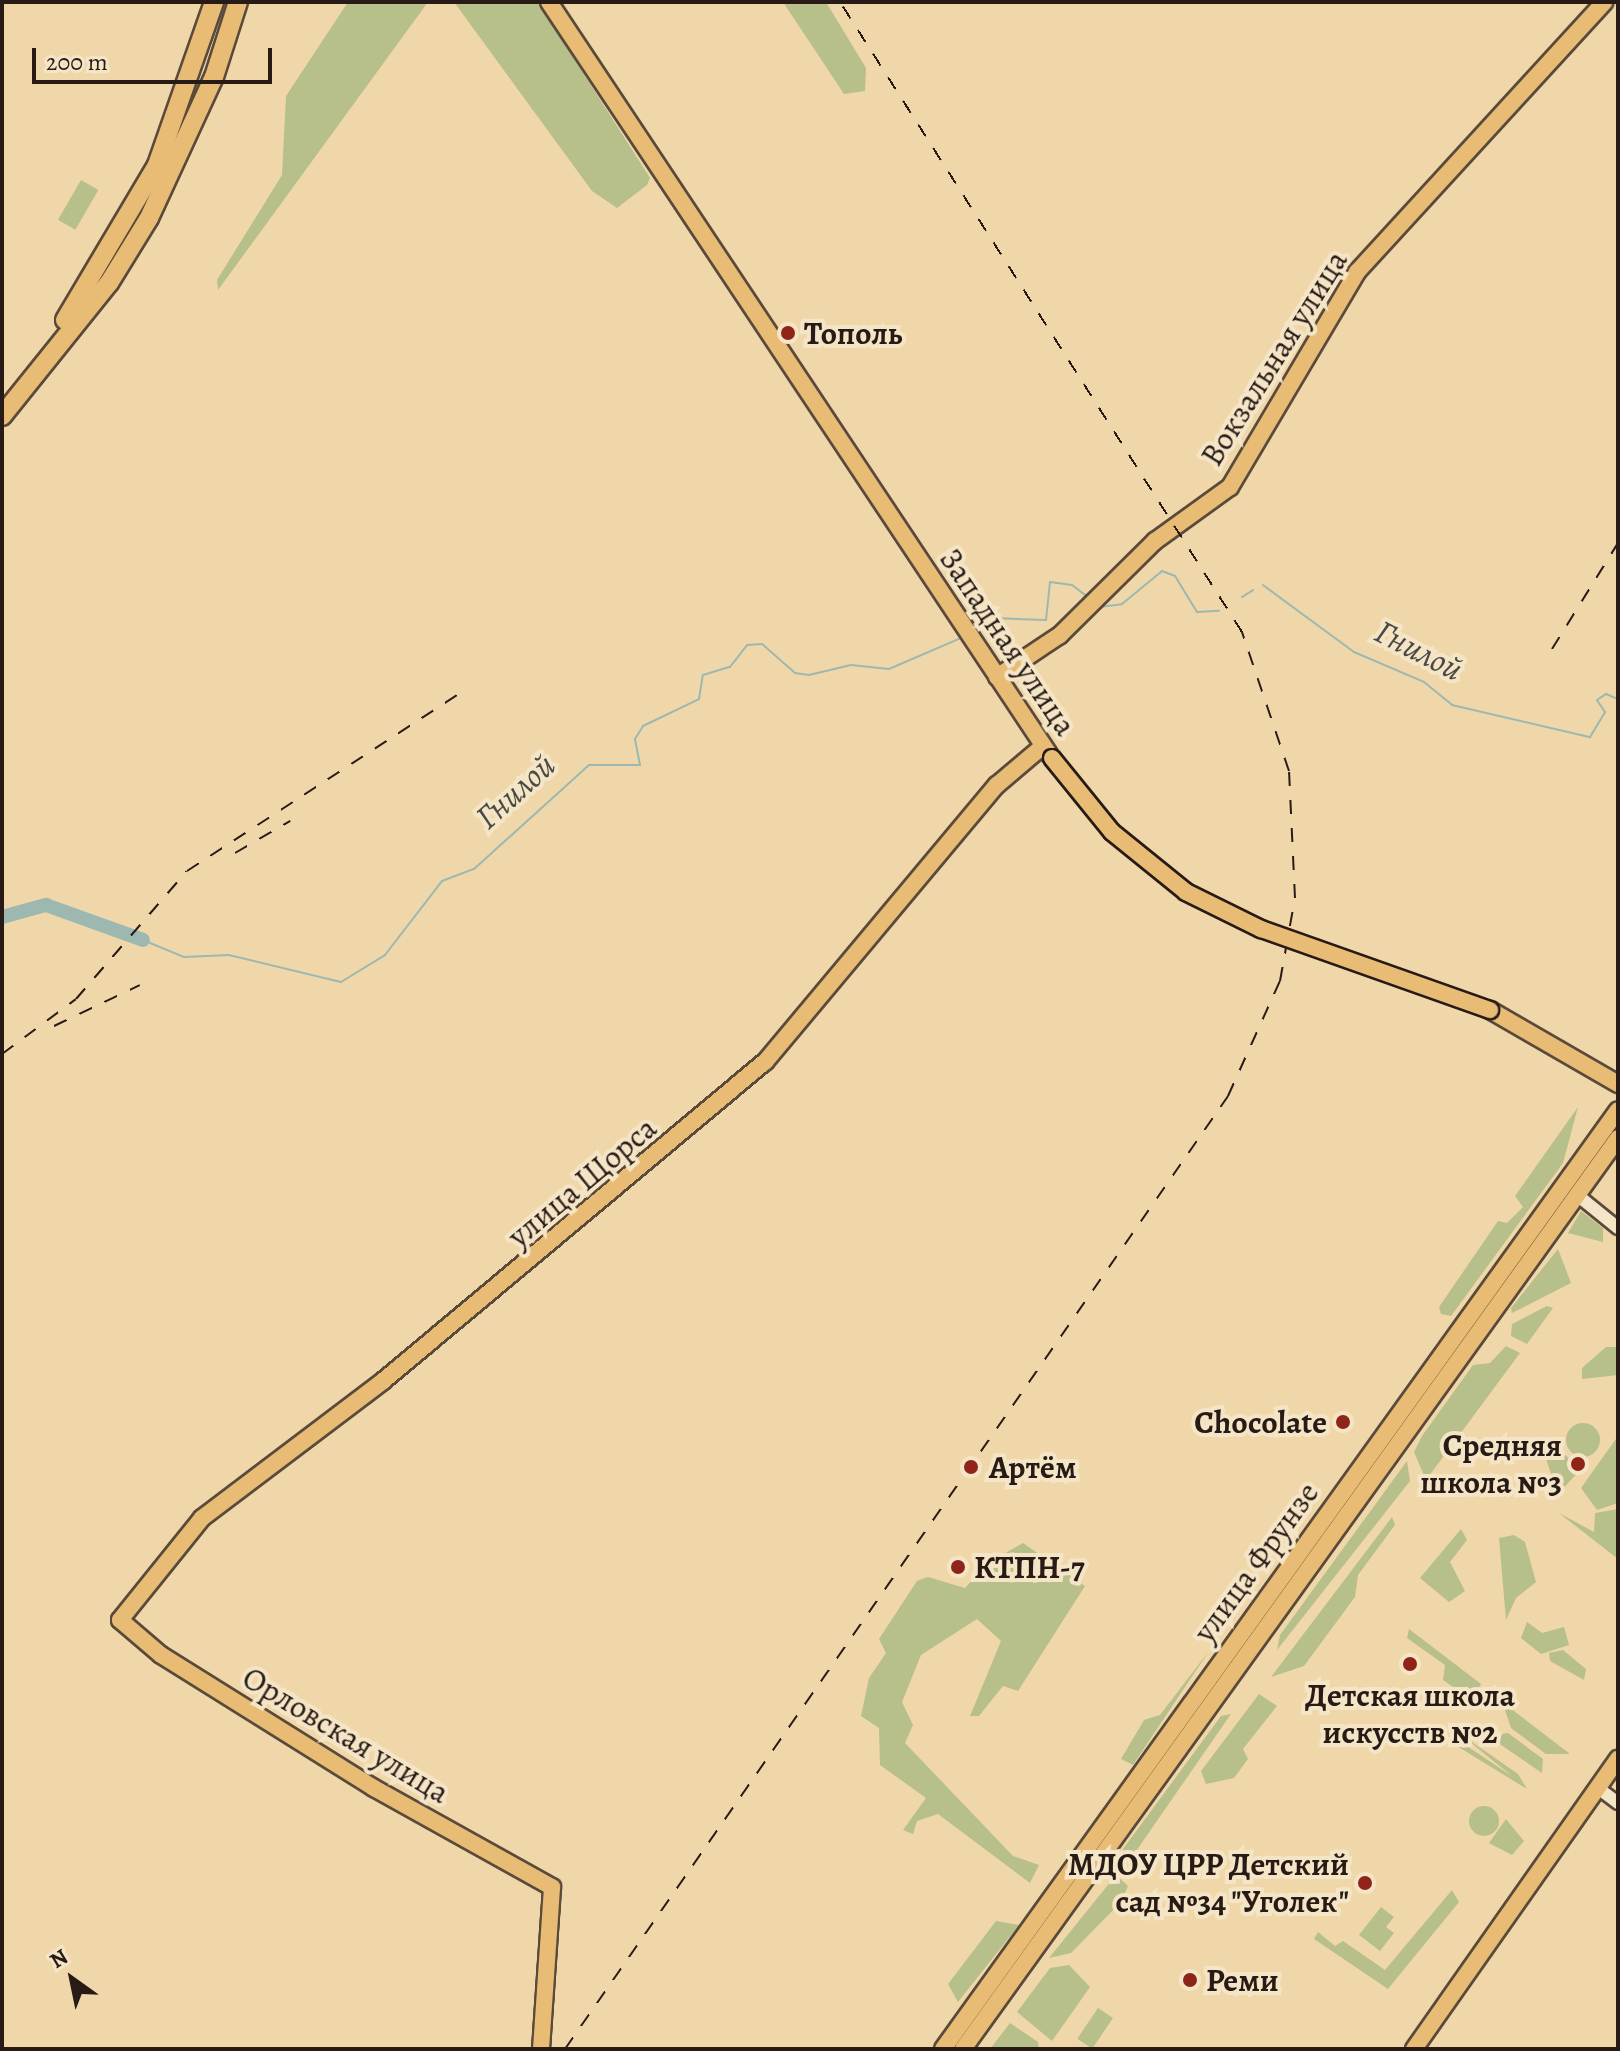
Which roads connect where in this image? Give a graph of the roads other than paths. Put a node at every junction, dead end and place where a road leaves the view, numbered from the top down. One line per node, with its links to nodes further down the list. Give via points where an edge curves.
1 (214, 2): 5 (highway, via 157,165 124,228 81,299)
2 (238, 2): 6 (highway, via 214,77 149,218 109,283)
3 (549, 2): 7 (main road, Западная улица)
4 (1604, 2): 7 (main road, Вокзальная улица, via 1357,272 1230,487 1155,541 1060,635)
5 (2, 398)
6 (2, 416)
7 (997, 677): 8 (main road, Западная улица)
8 (1047, 752): 9 (main road, Западная улица, bridge, via 1112,832 1186,892 1261,929 1490,1010); 14 (main road, улица Щорса, via 997,785 765,1062 383,1381 202,1518)
9 (1618, 1084)
10 (1618, 1110): 12 (main road, улица Фрунзе)
11 (1618, 1138): 12 (main road, улица Фрунзе)
12 (1570, 1189): 13 (street); 19 (main road, улица Фрунзе); 20 (main road, улица Фрунзе)
13 (1618, 1228)
14 (120, 1620): 18 (main road, Орловская улица, via 148,1646 323,1757 552,1887)
15 (1618, 1759): 16 (main road)
16 (1598, 1788): 17 (street); 21 (main road)
17 (1618, 1803)
18 (541, 2049)
19 (943, 2049)
20 (963, 2049)
21 (1414, 2049)

